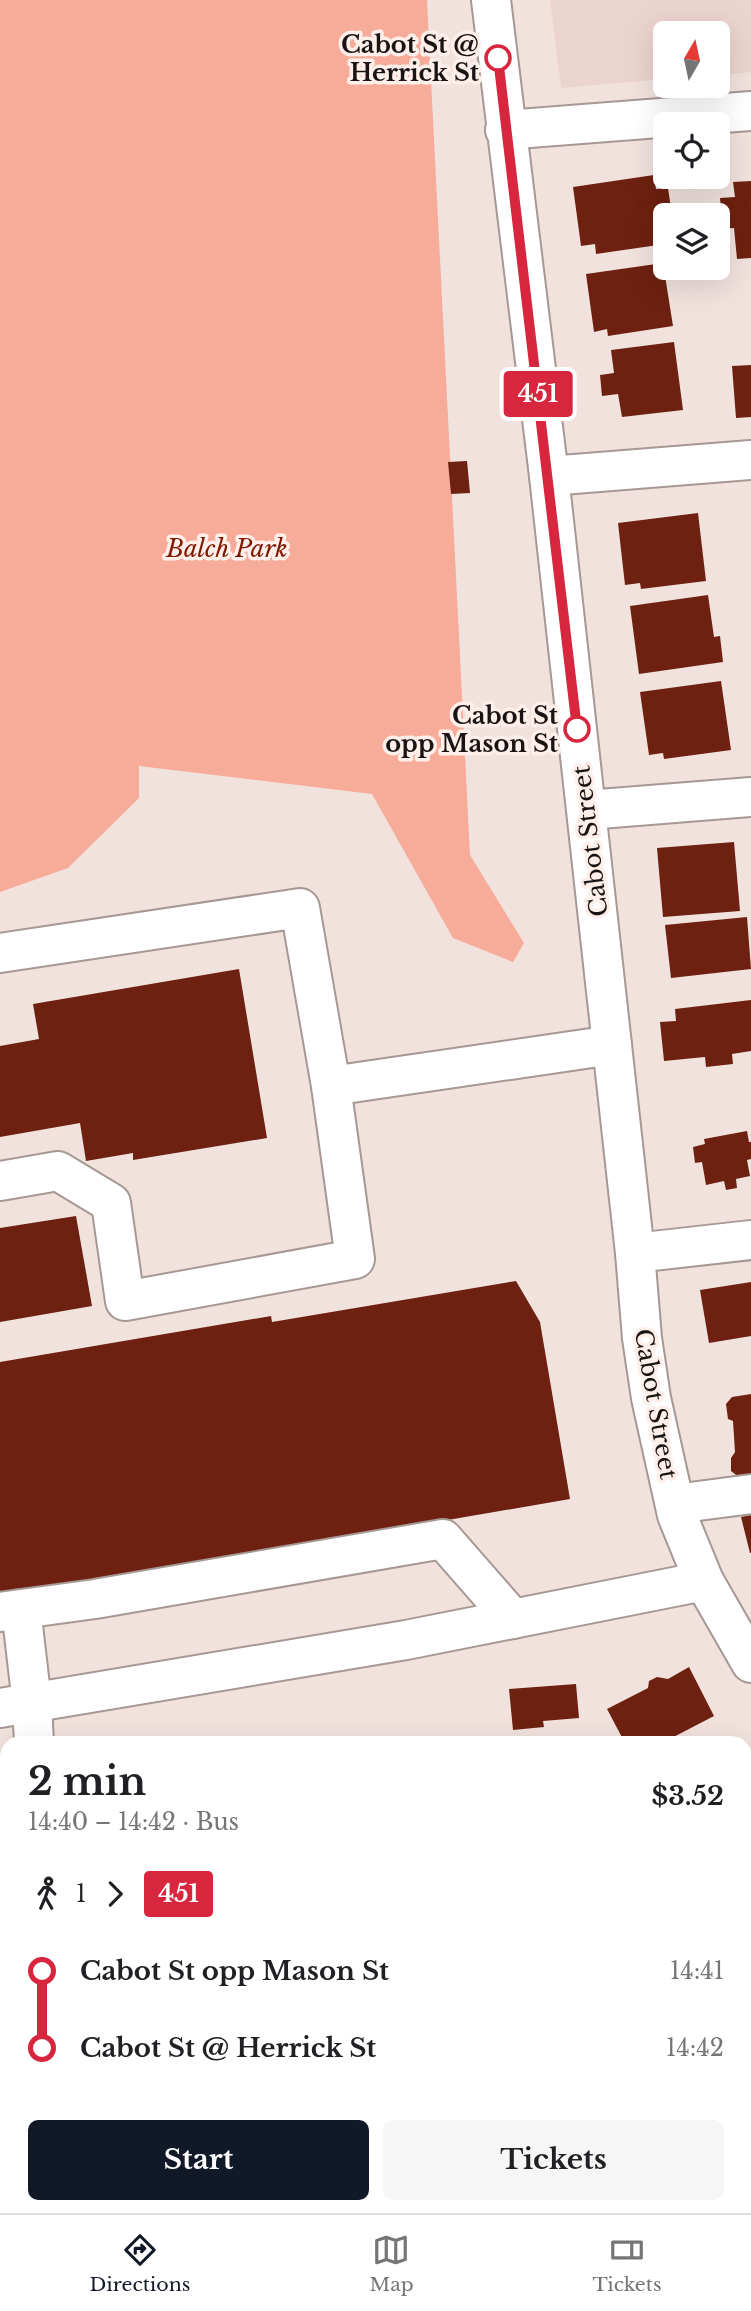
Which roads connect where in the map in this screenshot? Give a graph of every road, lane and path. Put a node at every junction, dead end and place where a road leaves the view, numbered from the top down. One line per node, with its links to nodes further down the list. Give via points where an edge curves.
1 (491, 0): 3 (main road, Cabot Street)
2 (751, 111): 3 (main road)
3 (505, 130): 5 (main road, Cabot Street)
4 (751, 460): 5 (main road)
5 (548, 476): 7 (main road, Cabot Street)
6 (751, 797): 7 (main road)
7 (587, 810): 9 (main road, Cabot Street)
8 (0, 953): 10 (main road, via 300,908)
9 (612, 1045): 10 (main road); 13 (main road, Cabot Street)
10 (331, 1086): 11 (main road, via 355,1259 125,1301 111,1203 58,1171)
11 (0, 1181)
12 (751, 1240): 13 (main road)
13 (635, 1253): 15 (main road, Cabot Street, via 642,1338)
14 (751, 1494): 15 (main road)
15 (675, 1503): 16 (main road, Cabot Street)
16 (704, 1581): 18 (main road); 19 (main road, Cabot Street)
17 (10, 1610): 18 (main road, via 443,1539); 20 (main road)
18 (513, 1619): 20 (main road)
19 (749, 1656)
20 (16, 1705): 21 (main road)
21 (31, 1736)

